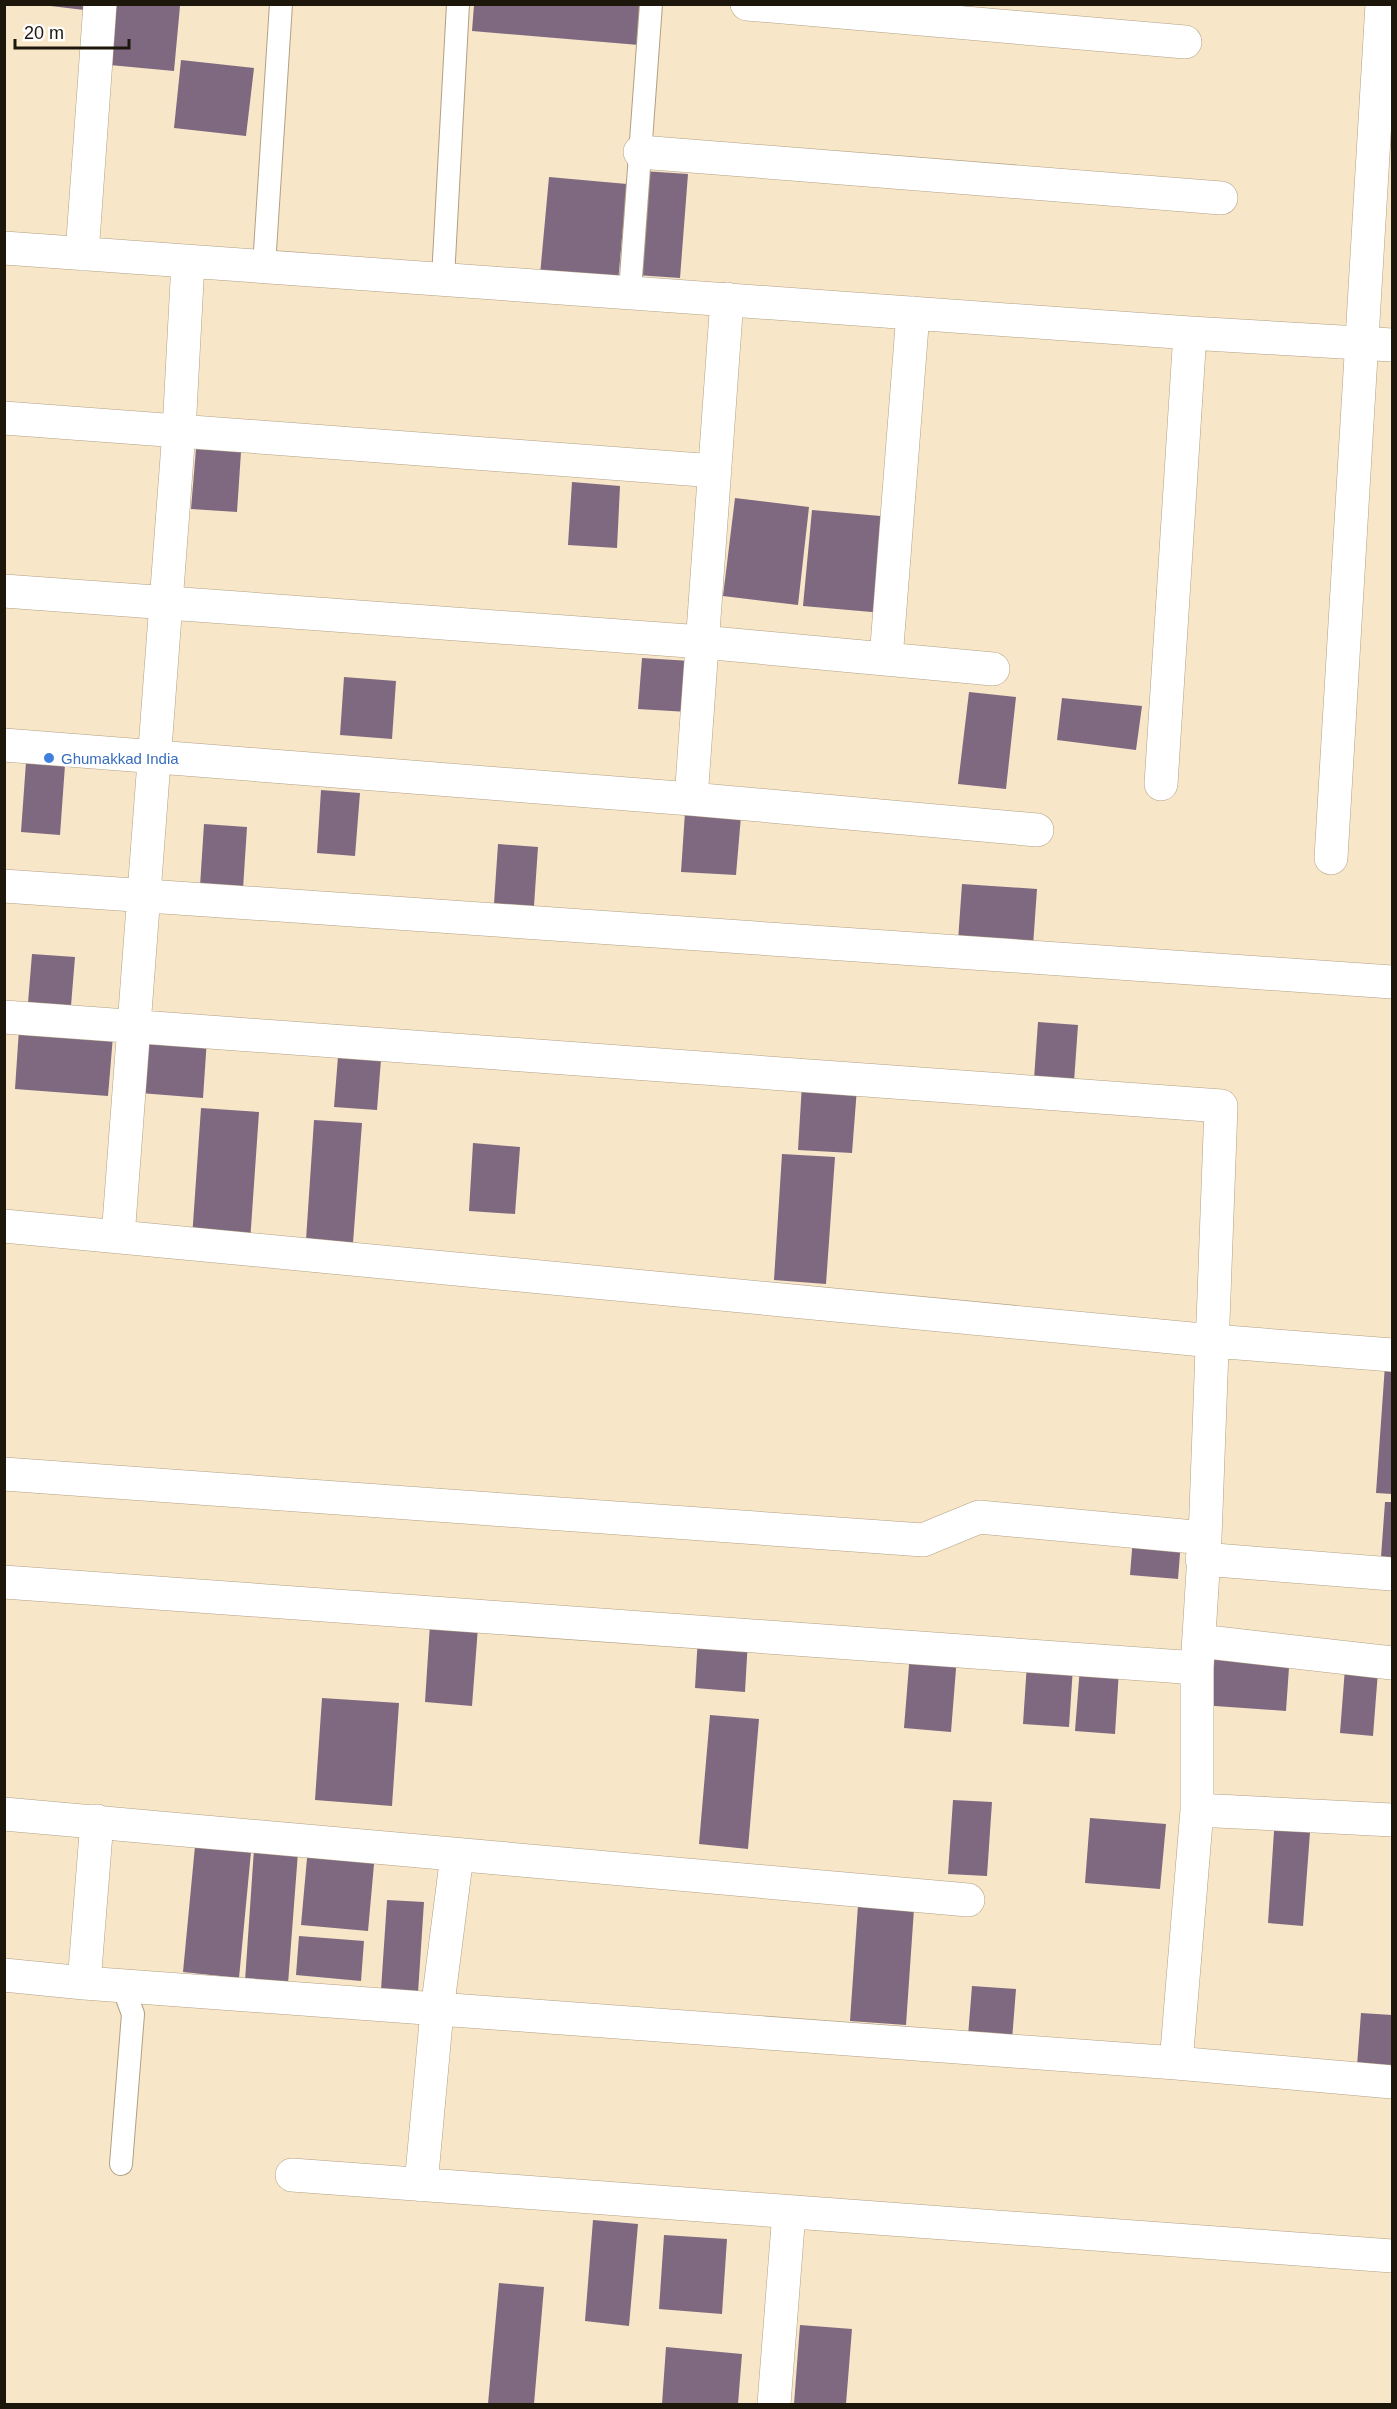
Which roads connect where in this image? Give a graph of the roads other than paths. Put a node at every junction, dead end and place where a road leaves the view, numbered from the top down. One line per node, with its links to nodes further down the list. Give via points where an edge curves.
1 (100, 4): 12 (street)
2 (281, 4): 14 (lane)
3 (458, 4): 15 (lane)
4 (651, 4): 9 (lane)
5 (747, 4): 7 (street)
6 (1382, 4): 20 (street)
7 (1007, 15): 8 (street)
8 (1185, 42)
9 (640, 152): 10 (street); 16 (lane)
10 (1221, 198)
11 (4, 248): 12 (street)
12 (82, 254): 13 (street)
13 (188, 262): 14 (street); 22 (street)
14 (264, 266): 15 (street)
15 (443, 278): 16 (street)
16 (630, 291): 17 (street)
17 (727, 299): 18 (street); 23 (street)
18 (913, 313): 19 (street); 27 (street)
19 (1190, 333): 20 (street); 31 (street)
20 (1377, 345): 34 (street)
21 (4, 418): 22 (street)
22 (179, 431): 23 (street); 25 (street)
23 (714, 471): 26 (street)
24 (4, 591): 25 (street)
25 (165, 602): 26 (street); 30 (street)
26 (702, 642): 27 (street); 32 (street)
27 (886, 658): 28 (street)
28 (993, 669)
29 (4, 745): 30 (street)
30 (153, 755): 32 (street); 36 (street)
31 (1161, 784)
32 (691, 799): 33 (street)
33 (1038, 830)
34 (1331, 858)
35 (4, 885): 36 (street)
36 (144, 894): 37 (street); 39 (street)
37 (1392, 982)
38 (4, 1017): 39 (street)
39 (134, 1026): 41 (street); 42 (street, via 1221,1106)
40 (4, 1226): 41 (street)
41 (118, 1237): 42 (street)
42 (1213, 1341): 43 (street); 45 (street)
43 (1392, 1355)
44 (4, 1474): 45 (street, via 923,1540 979,1517)
45 (1203, 1548): 46 (street); 48 (street)
46 (1392, 1574)
47 (4, 1582): 48 (street)
48 (1198, 1654): 49 (street); 50 (street)
49 (1392, 1663)
50 (1197, 1810): 52 (street); 60 (street)
51 (4, 1814): 53 (street)
52 (1392, 1820)
53 (97, 1821): 54 (street); 57 (street)
54 (457, 1854): 55 (street); 59 (street)
55 (968, 1900)
56 (4, 1975): 57 (street)
57 (84, 1983): 58 (street)
58 (123, 1987): 59 (street); 62 (lane, via 133,2014)
59 (437, 2011): 60 (street); 64 (street)
60 (1176, 2064): 61 (street)
61 (1392, 2082)
62 (121, 2164)
63 (292, 2175): 64 (street)
64 (421, 2185): 65 (street)
65 (789, 2212): 66 (street); 67 (street)
66 (1392, 2256)
67 (774, 2404)

